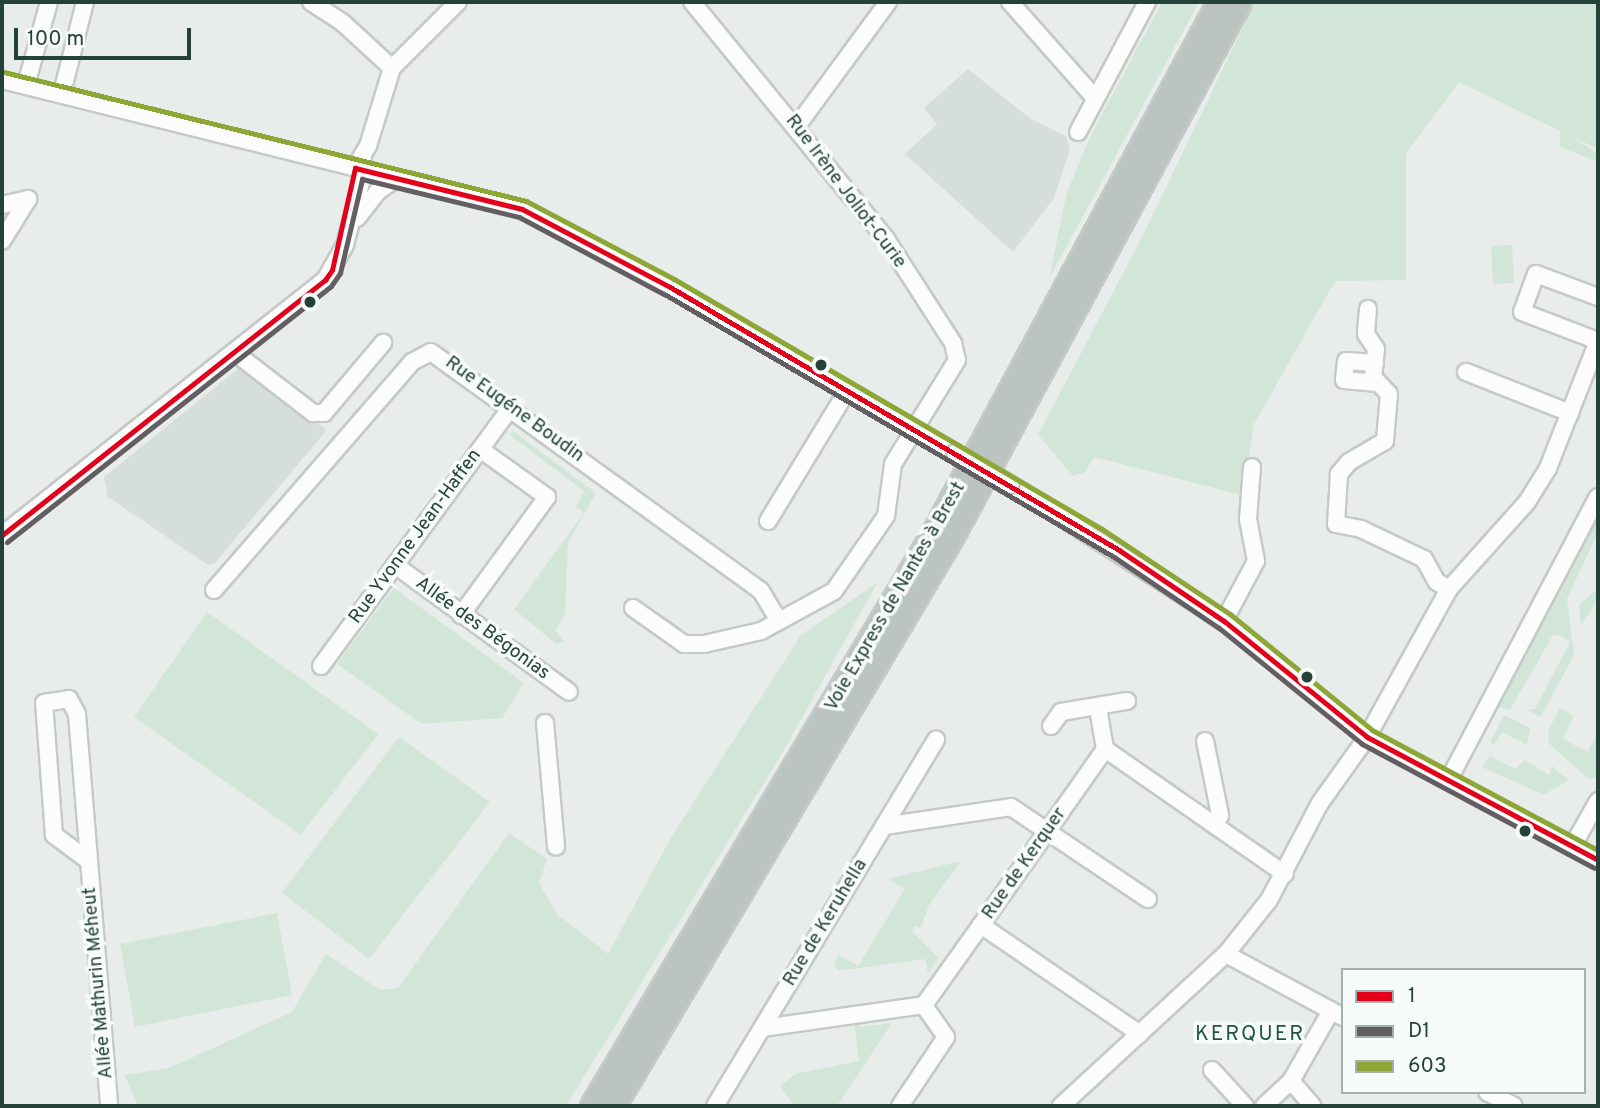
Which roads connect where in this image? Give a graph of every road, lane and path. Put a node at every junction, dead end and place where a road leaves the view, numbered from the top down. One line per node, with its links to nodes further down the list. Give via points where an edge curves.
1 (49, 2): 13 (street)
2 (85, 2): 14 (street)
3 (311, 2): 11 (street, via 343,23)
4 (458, 2): 11 (street)
5 (692, 2): 16 (street, Rue Irène Joliot-Curie)
6 (888, 2): 16 (street)
7 (1010, 2): 15 (street)
8 (1147, 2): 15 (street)
9 (1219, 2): 82 (highway, Voie Express de Nantes à Brest, via 934,532)
10 (1239, 2): 83 (highway, Voie Express de Nantes à Brest, via 978,491)
11 (392, 68): 18 (street)
12 (2, 80): 13 (street)
13 (26, 85): 14 (street)
14 (62, 93): 18 (street)
15 (1095, 98): 17 (street)
16 (797, 126): 36 (street, Rue Irène Joliot-Curie, via 886,239 957,352 957,360)
17 (1078, 132)
18 (360, 165): 19 (street); 21 (street); 23 (street)
19 (397, 178): 21 (street, via 377,192); 33 (street, via 522,209)
20 (2, 205): 22 (street, via 28,199)
21 (349, 228): 23 (street)
22 (2, 242)
23 (332, 270): 28 (street)
24 (1598, 297): 26 (street, via 1536,274 1522,312)
25 (1367, 309): 30 (street, via 1366,334 1376,349)
26 (1598, 341): 29 (street)
27 (383, 343): 28 (street, via 324,413 313,413)
28 (234, 352): 41 (street)
29 (1595, 361): 35 (street)
30 (1375, 363): 32 (street, via 1373,377); 32 (street, via 1346,361 1344,380)
31 (1466, 372): 35 (street)
32 (1378, 383): 43 (street, via 1389,394 1385,441 1349,462 1339,474 1336,524 1361,528 1424,559 1437,582)
33 (847, 391): 36 (street); 40 (street)
34 (511, 407): 37 (street, Rue Yvonne Jean-Haffen); 44 (street, Rue Eugéne Boudin, via 438,355 422,355); 47 (street, Rue Eugéne Boudin, via 761,591)
35 (1570, 413): 43 (street, via 1548,468 1527,502)
36 (912, 429): 47 (street, via 893,464 886,516 843,583); 48 (street, bridge, via 1098,537)
37 (480, 449): 42 (street, Rue Yvonne Jean-Haffen); 46 (street, via 547,497)
38 (1252, 467): 48 (street, via 1248,519 1256,561)
39 (1598, 497): 59 (street)
40 (768, 521)
41 (2, 535)
42 (395, 565): 46 (street, Allée des Bégonias); 49 (street, Rue Yvonne Jean-Haffen)
43 (1449, 589): 55 (street)
44 (214, 590)
45 (633, 608): 47 (street, via 684,644 743,636)
46 (461, 615): 50 (street, Allée des Bégonias)
47 (779, 621)
48 (1224, 621): 55 (street)
49 (321, 667)
50 (569, 692)
51 (1127, 701): 52 (street)
52 (1098, 708): 54 (street, via 1061,712); 58 (street)
53 (545, 723): 65 (street)
54 (1051, 726)
55 (1367, 737): 59 (street); 68 (street, via 1320,803)
56 (936, 740): 62 (street, Rue de Keruhella)
57 (1205, 741): 61 (street, via 1220,815)
58 (1105, 749): 61 (street); 63 (street, Rue de Kerquer)
59 (1448, 781): 64 (street)
60 (1598, 801): 64 (street)
61 (1215, 825): 68 (street)
62 (884, 826): 63 (street, via 1011,807); 74 (street, Rue de Keruhella)
63 (1047, 831): 69 (street); 70 (street, Rue de Kerquer)
64 (1572, 846): 66 (street)
65 (556, 847)
66 (1598, 860)
67 (89, 861): 67 (street, Allée Mathurin Méheut, via 77,714 68,699 44,703 54,835); 81 (street, Allée Mathurin Méheut)
68 (1286, 874): 71 (street)
69 (1148, 899)
70 (981, 925): 72 (street); 75 (street, Rue de Kerquer)
71 (1226, 954): 73 (street); 75 (street)
72 (924, 1004): 74 (street); 85 (street, via 946,1037)
73 (1337, 1014): 77 (street)
74 (763, 1028): 79 (street, Rue de Keruhella)
75 (1140, 1034): 80 (street)
76 (1212, 1070): 86 (street)
77 (1291, 1082): 87 (street); 88 (street)
78 (1490, 1098): 89 (street)
79 (719, 1100): 84 (street)
80 (1064, 1105)
81 (109, 1106)
82 (592, 1106)
83 (613, 1106)
84 (734, 1106)
85 (900, 1106)
86 (1245, 1106)
87 (1264, 1106)
88 (1313, 1106)
89 (1514, 1106)

